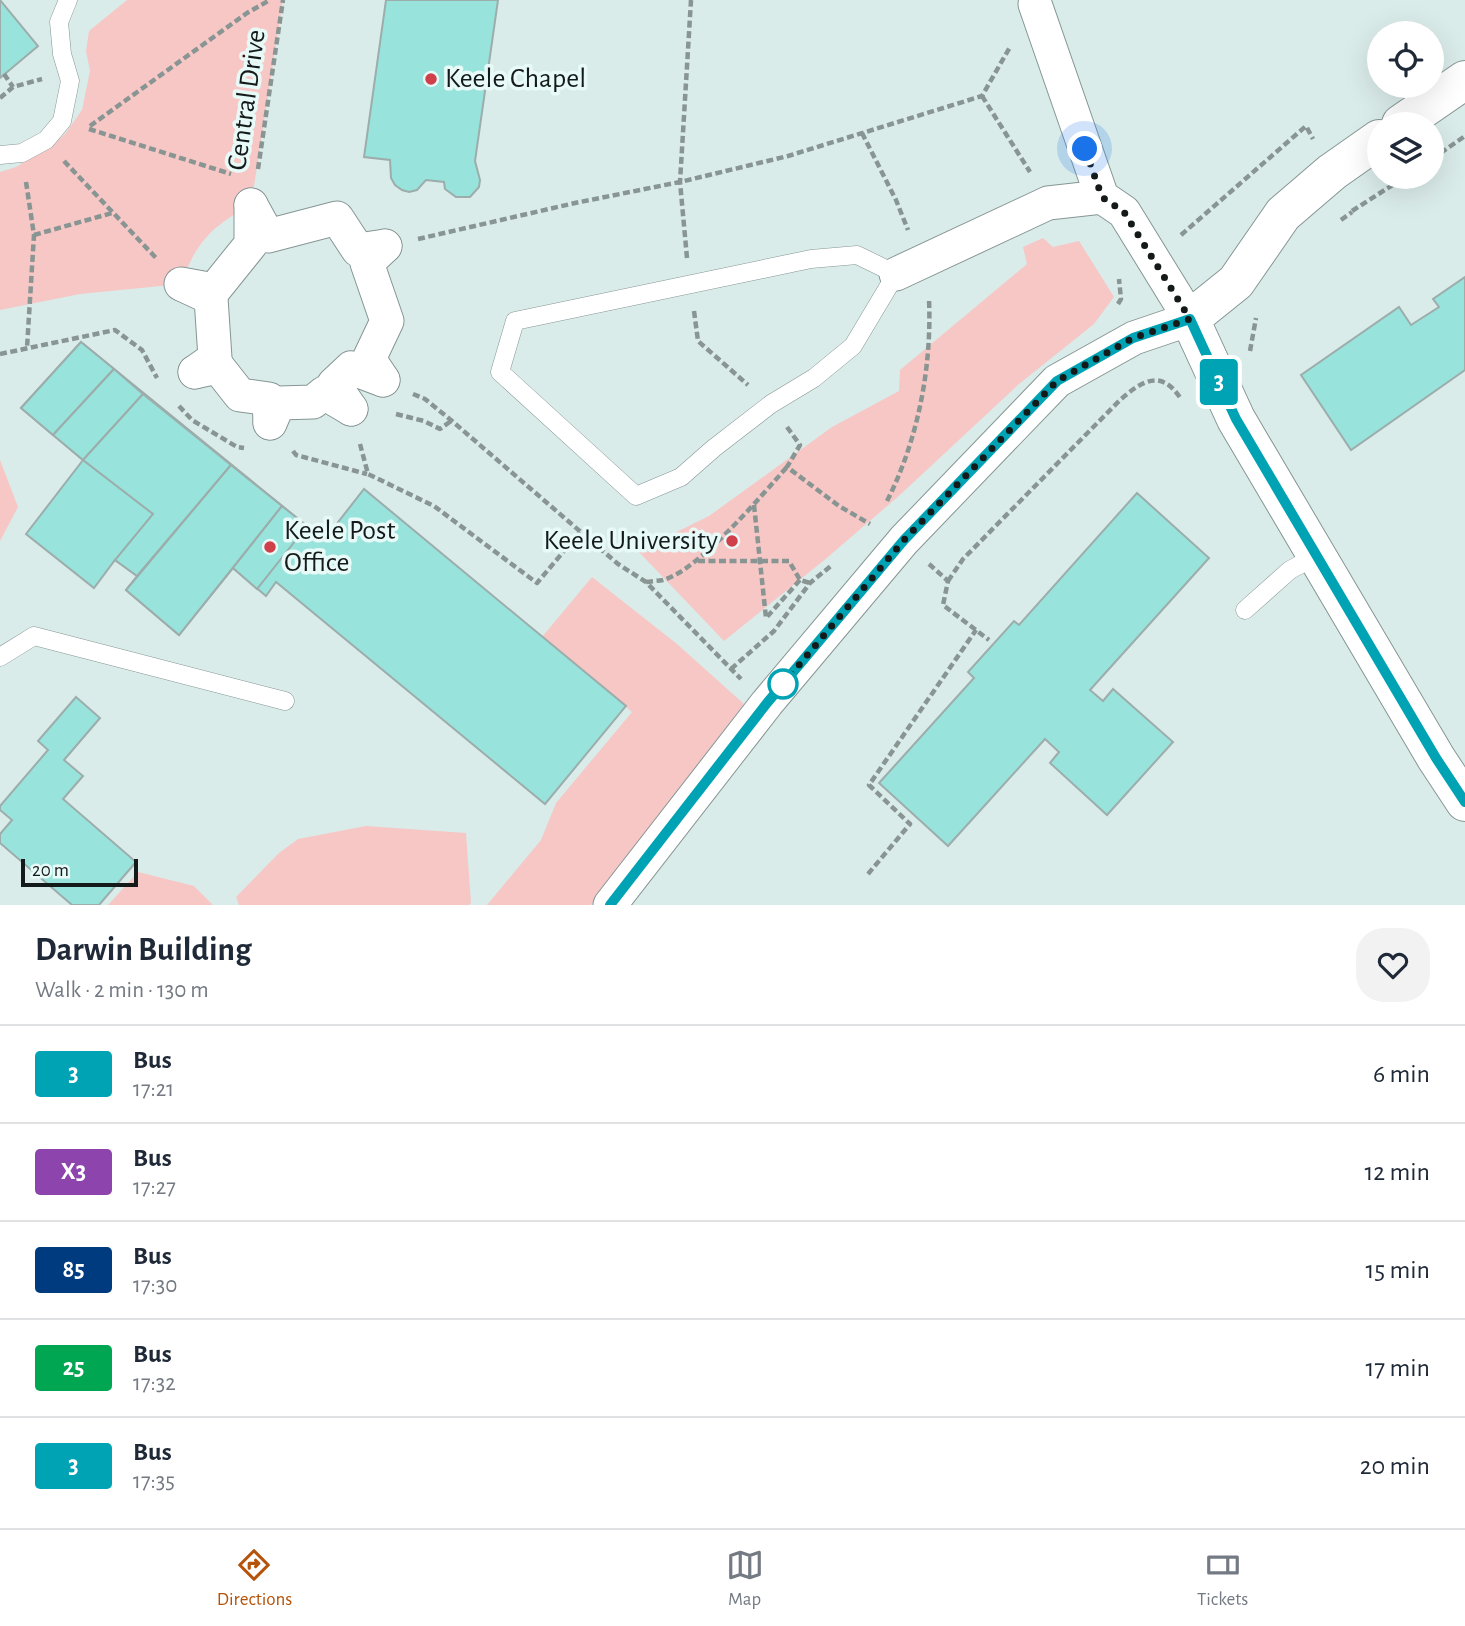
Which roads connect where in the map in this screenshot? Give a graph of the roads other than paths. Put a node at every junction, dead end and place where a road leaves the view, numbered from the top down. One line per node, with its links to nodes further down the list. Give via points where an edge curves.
1 (68, 0): 6 (lane, via 59,22 70,81 62,121 46,141 22,153)
2 (1035, 4): 7 (street)
3 (1465, 80): 4 (street)
4 (1418, 112)
5 (1367, 147): 9 (street, via 1283,214 1236,282)
6 (0, 155)
7 (1102, 197): 8 (street, via 1048,203); 9 (street, via 1124,212)
8 (897, 274): 8 (lane, via 853,346 814,378 771,404 681,477 636,496 500,372 515,321 811,259 857,255)
9 (1190, 319): 11 (street, via 1236,419); 16 (street, via 1133,338 1057,381 904,540 767,703)
10 (270, 423): 10 (street, via 279,403 313,402 324,393 351,409 334,384 351,368 383,380 369,359 387,321 367,263 385,246 358,250 337,218 268,236 254,193 251,244 214,290 181,284 211,299 215,358 195,372 218,367 240,396 269,399)
11 (1316, 556): 12 (lane, via 1290,570); 15 (street)
12 (1245, 610)
13 (0, 657): 14 (lane, via 34,636)
14 (285, 701)
15 (1465, 802)
16 (610, 905)

